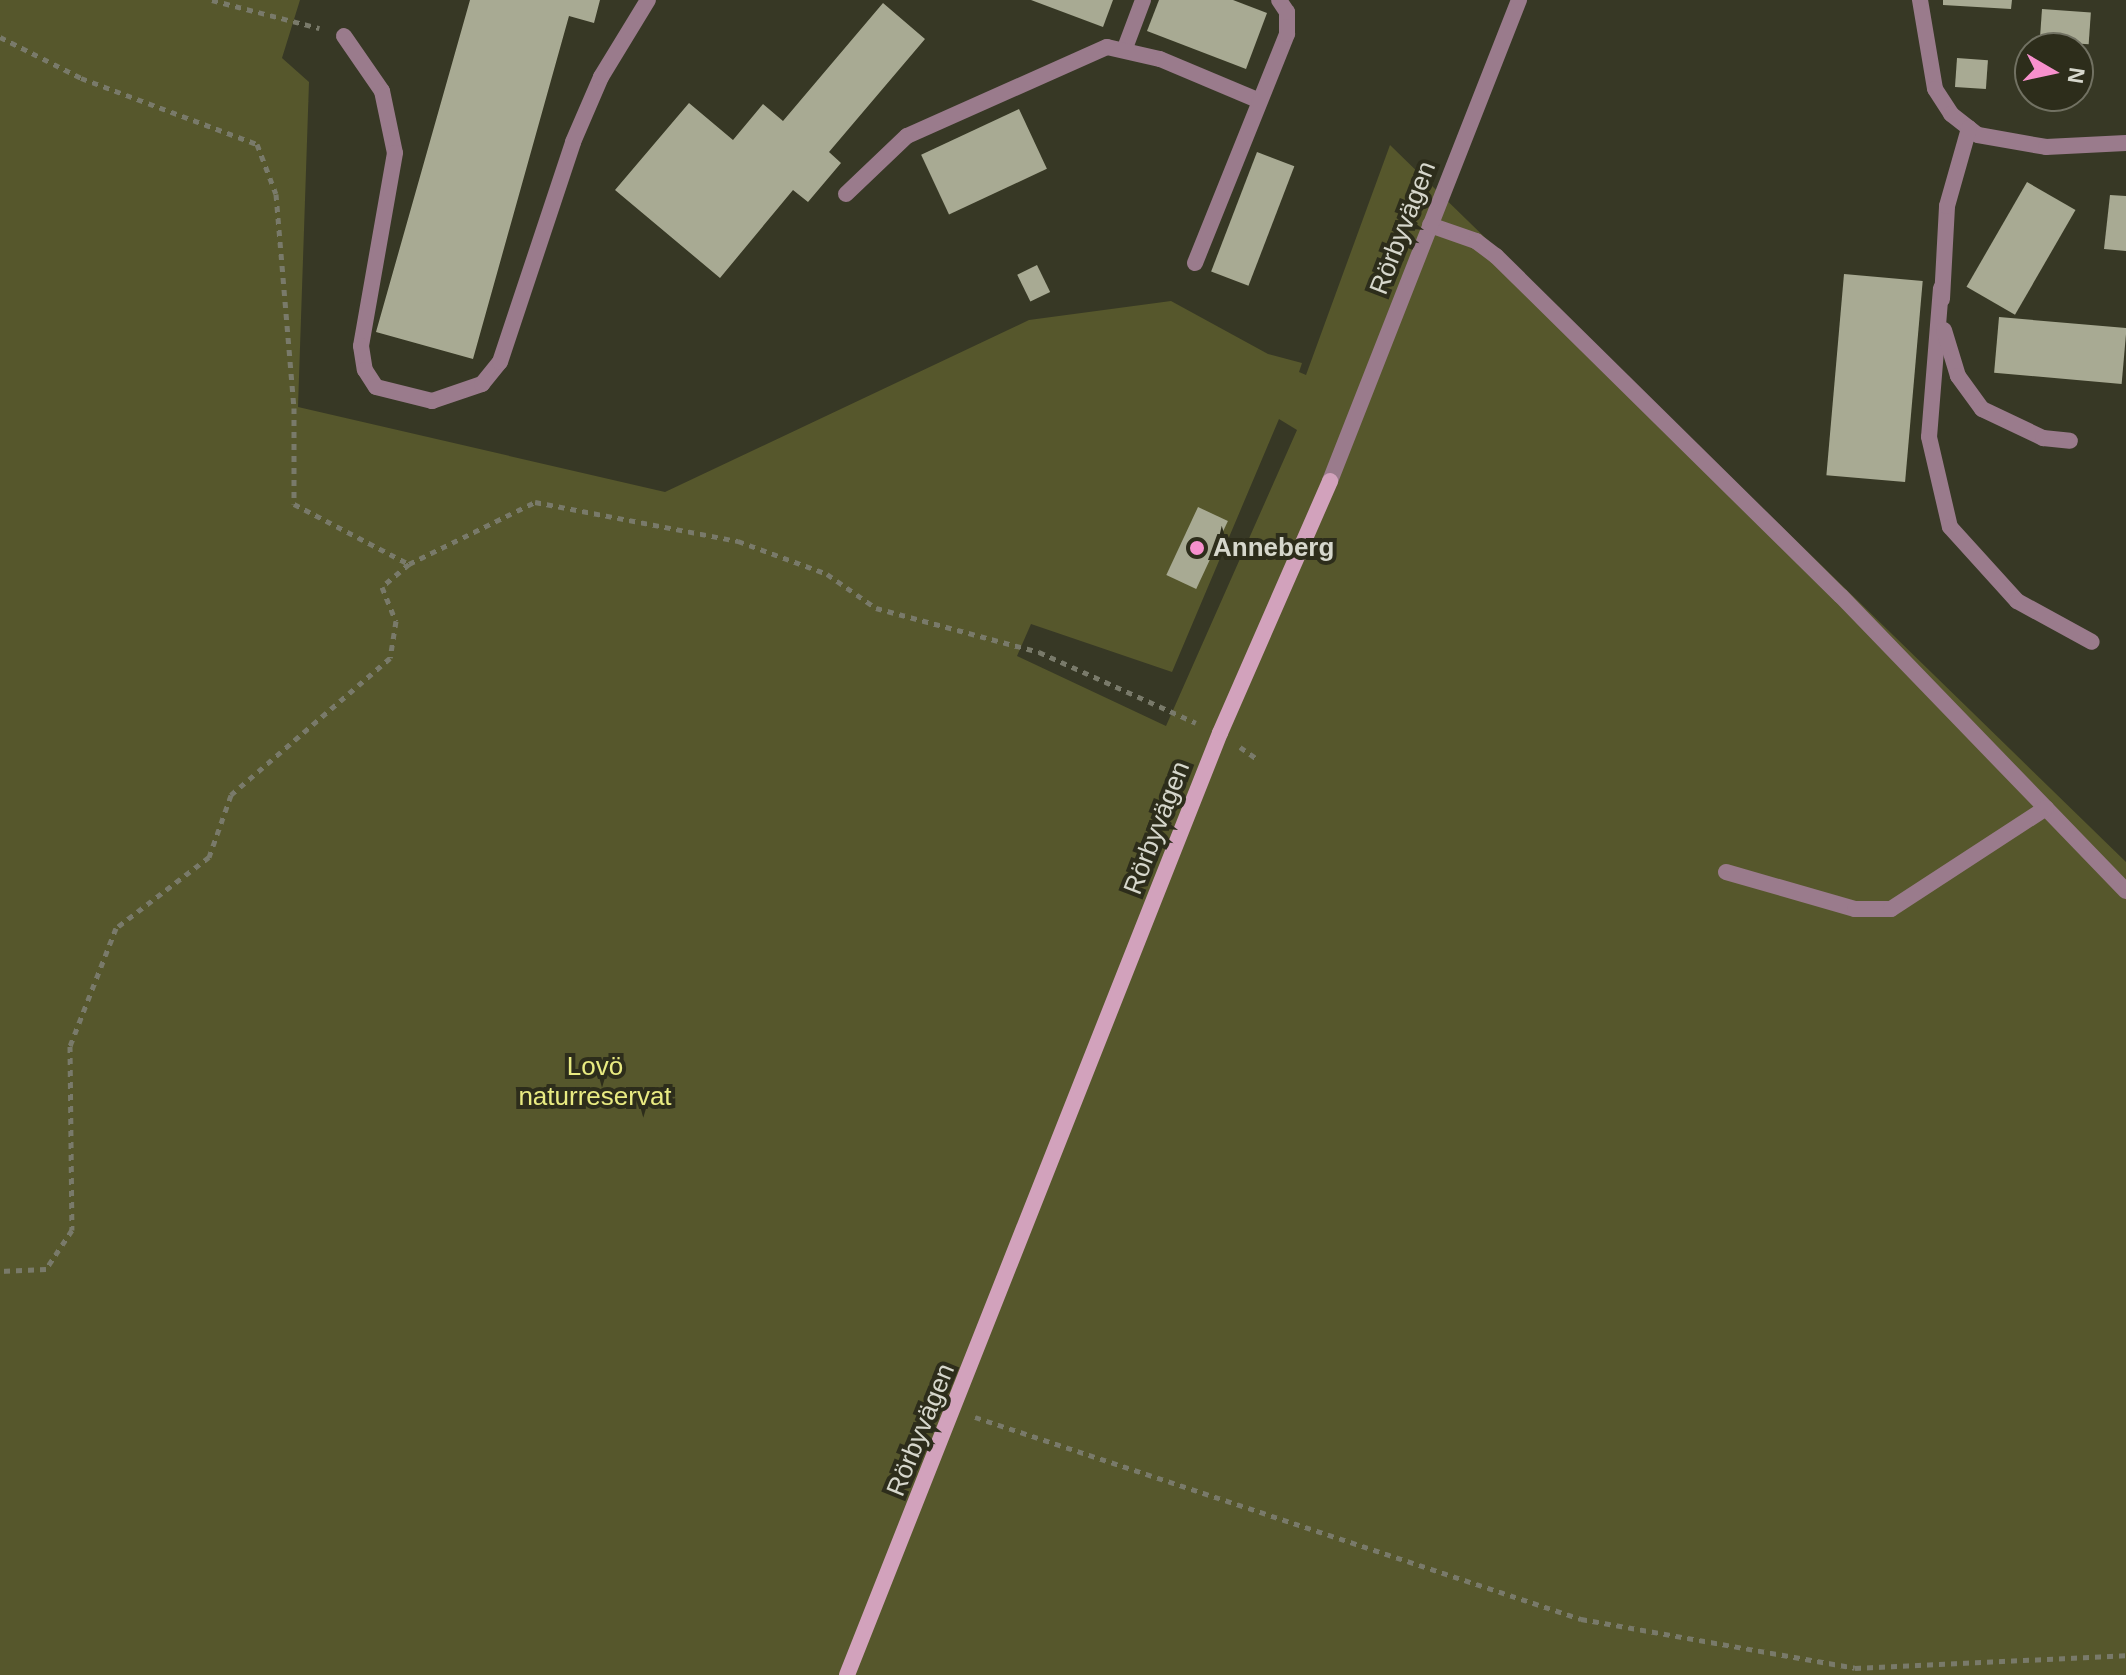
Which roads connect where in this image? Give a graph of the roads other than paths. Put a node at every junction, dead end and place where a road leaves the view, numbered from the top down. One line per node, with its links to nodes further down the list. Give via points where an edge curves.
1 (648, 0): 6 (street, via 601,77 573,142 500,362 482,384 432,401 376,387 365,370 361,346 395,153 382,91)
2 (1143, 0): 7 (street)
3 (1279, 0): 8 (street, via 1287,12 1287,34)
4 (1519, 0): 12 (street, Rörbyvägen)
5 (1920, 0): 9 (street, via 1935,89)
6 (344, 36)
7 (1125, 48): 8 (street); 11 (street, via 1066,60 907,136)
8 (1260, 101): 13 (street)
9 (1969, 128): 10 (street, via 2010,145); 14 (street, via 1947,206)
10 (2126, 143)
11 (846, 194)
12 (1430, 225): 17 (street, via 1476,241 1496,256); 20 (street, Rörbyvägen, via 1330,481 1220,733)
13 (1195, 263)
14 (1941, 288): 15 (street, via 1945,344 1982,409 2031,433); 16 (street, via 1929,437 1950,527 2017,601)
15 (2070, 441)
16 (2092, 642)
17 (2046, 808): 18 (street, via 1891,909 1855,909); 19 (street)
18 (1726, 872)
19 (2126, 891)
20 (847, 1675)

